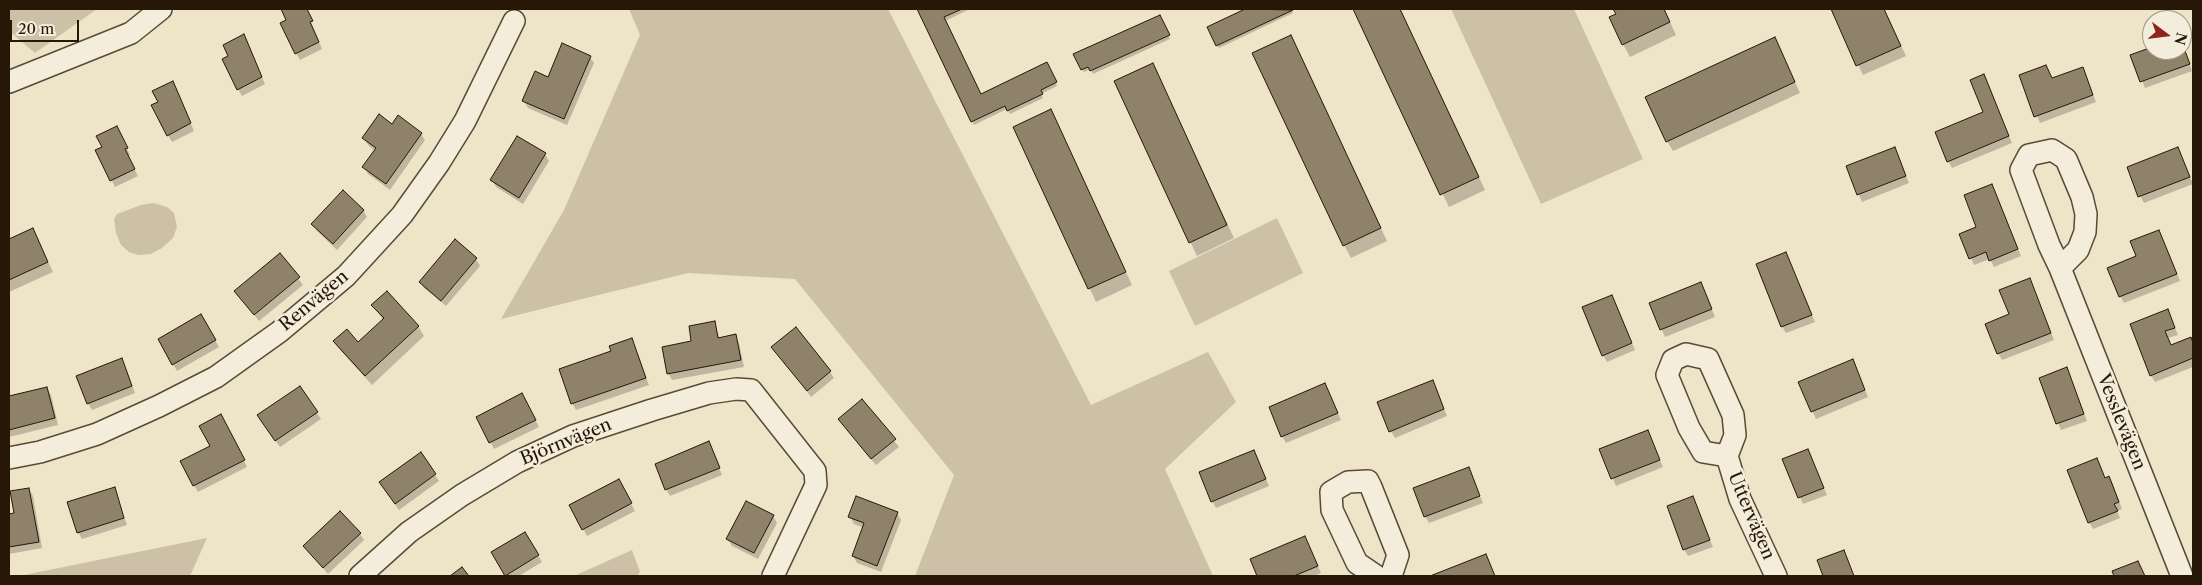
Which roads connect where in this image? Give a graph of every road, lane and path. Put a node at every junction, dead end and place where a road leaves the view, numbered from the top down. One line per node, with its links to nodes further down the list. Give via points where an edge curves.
1 (161, 9): 3 (street, via 130,33)
2 (514, 21): 6 (street, Renvägen, via 465,121 439,163 402,215 346,276 279,332 216,378 97,434)
3 (9, 82)
4 (2060, 268): 4 (street, Vesslevägen, via 2048,245 2021,170 2029,155 2052,150 2066,160 2086,214 2085,232 2078,250); 12 (street, Vesslevägen)
5 (1727, 456): 11 (street, Uttervägen, via 1740,499)
6 (9, 458)
7 (360, 576): 8 (street, Björnvägen, via 409,532 517,462 582,433 709,393 736,389 751,390 815,471 816,485)
8 (773, 576)
9 (1376, 576): 10 (street, via 1356,563 1332,510 1331,492 1348,482 1368,481 1398,556)
10 (1391, 576)
11 (1776, 576)
12 (2182, 576)

